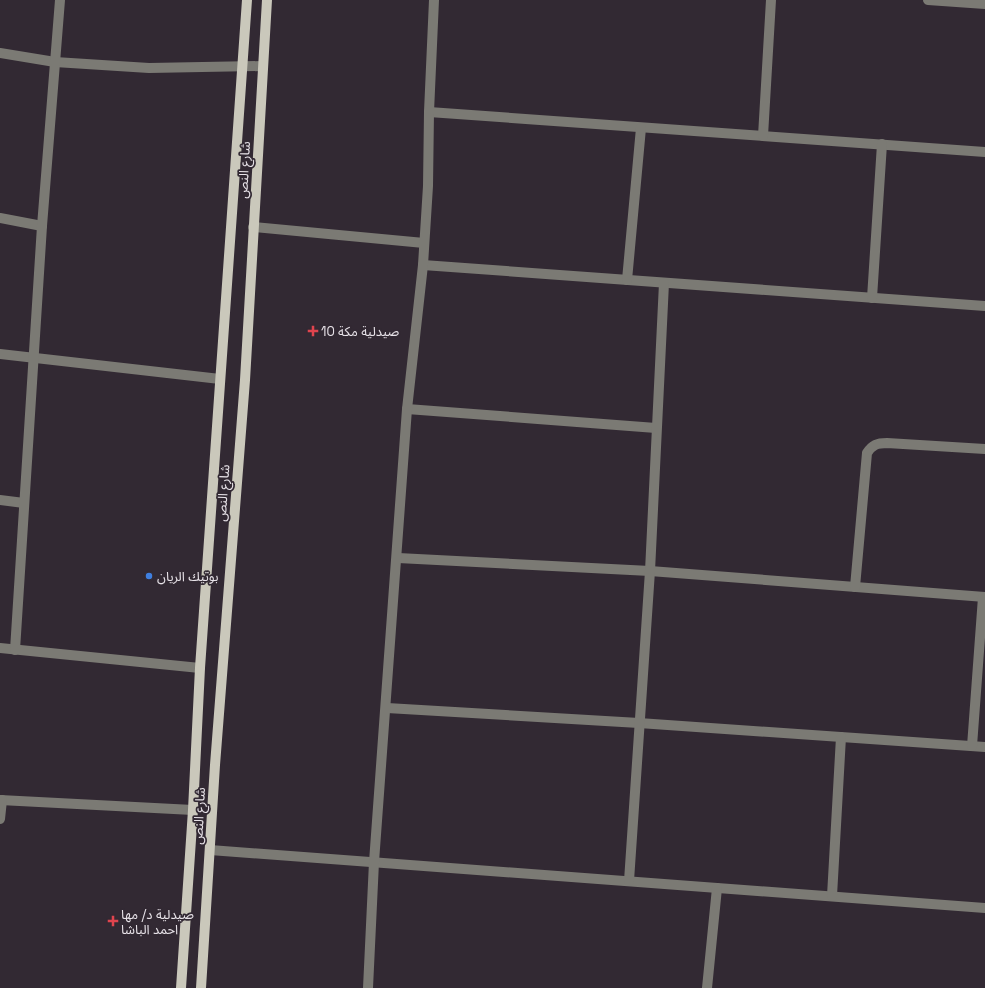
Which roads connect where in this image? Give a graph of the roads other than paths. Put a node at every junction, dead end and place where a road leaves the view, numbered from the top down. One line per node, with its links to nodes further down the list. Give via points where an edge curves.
1 (60, 0): 9 (street)
2 (247, 0): 11 (main road, شارع النص)
3 (268, 0): 10 (main road, شارع النص)
4 (434, 0): 12 (street)
5 (771, 0): 14 (street)
6 (928, 0): 7 (street)
7 (985, 4)
8 (0, 54): 9 (street)
9 (55, 62): 11 (street, via 149,68); 18 (street)
10 (263, 66): 11 (street); 19 (main road, شارع النص)
11 (243, 67): 28 (main road, شارع النص)
12 (429, 112): 13 (street); 20 (street)
13 (641, 128): 14 (street); 22 (street)
14 (763, 136): 15 (street)
15 (882, 144): 16 (street); 24 (street)
16 (985, 152)
17 (0, 218): 18 (street)
18 (42, 226): 27 (street)
19 (253, 227): 20 (street); 49 (main road, شارع النص, via 245,380)
20 (424, 243): 21 (street)
21 (423, 265): 22 (street); 29 (street)
22 (627, 280): 23 (street)
23 (664, 283): 24 (street); 30 (street)
24 (872, 298): 25 (street)
25 (985, 306)
26 (0, 354): 27 (street)
27 (34, 359): 28 (street); 33 (street)
28 (220, 379): 40 (main road, شارع النص)
29 (407, 409): 30 (street); 34 (street)
30 (656, 428): 35 (street)
31 (985, 449): 36 (street, via 887,443 878,443 871,447 867,453)
32 (0, 500): 33 (street)
33 (24, 503): 39 (street)
34 (398, 558): 35 (street); 41 (street)
35 (650, 571): 36 (street); 42 (street)
36 (855, 587): 37 (street)
37 (984, 597): 44 (street)
38 (0, 648): 39 (street)
39 (15, 650): 40 (street)
40 (200, 668): 47 (main road, شارع النص)
41 (387, 708): 42 (street); 50 (street)
42 (639, 723): 43 (street); 51 (street)
43 (841, 737): 44 (street); 53 (street)
44 (972, 746): 45 (street)
45 (985, 747)
46 (1, 800): 47 (street); 48 (street)
47 (193, 810): 55 (main road, شارع النص)
48 (0, 819)
49 (210, 850): 50 (street); 56 (main road, شارع النص)
50 (374, 862): 51 (street); 57 (street)
51 (629, 881): 52 (street)
52 (717, 888): 53 (street); 58 (street)
53 (832, 896): 54 (street)
54 (985, 908)
55 (181, 988)
56 (201, 988)
57 (368, 988)
58 (707, 988)

